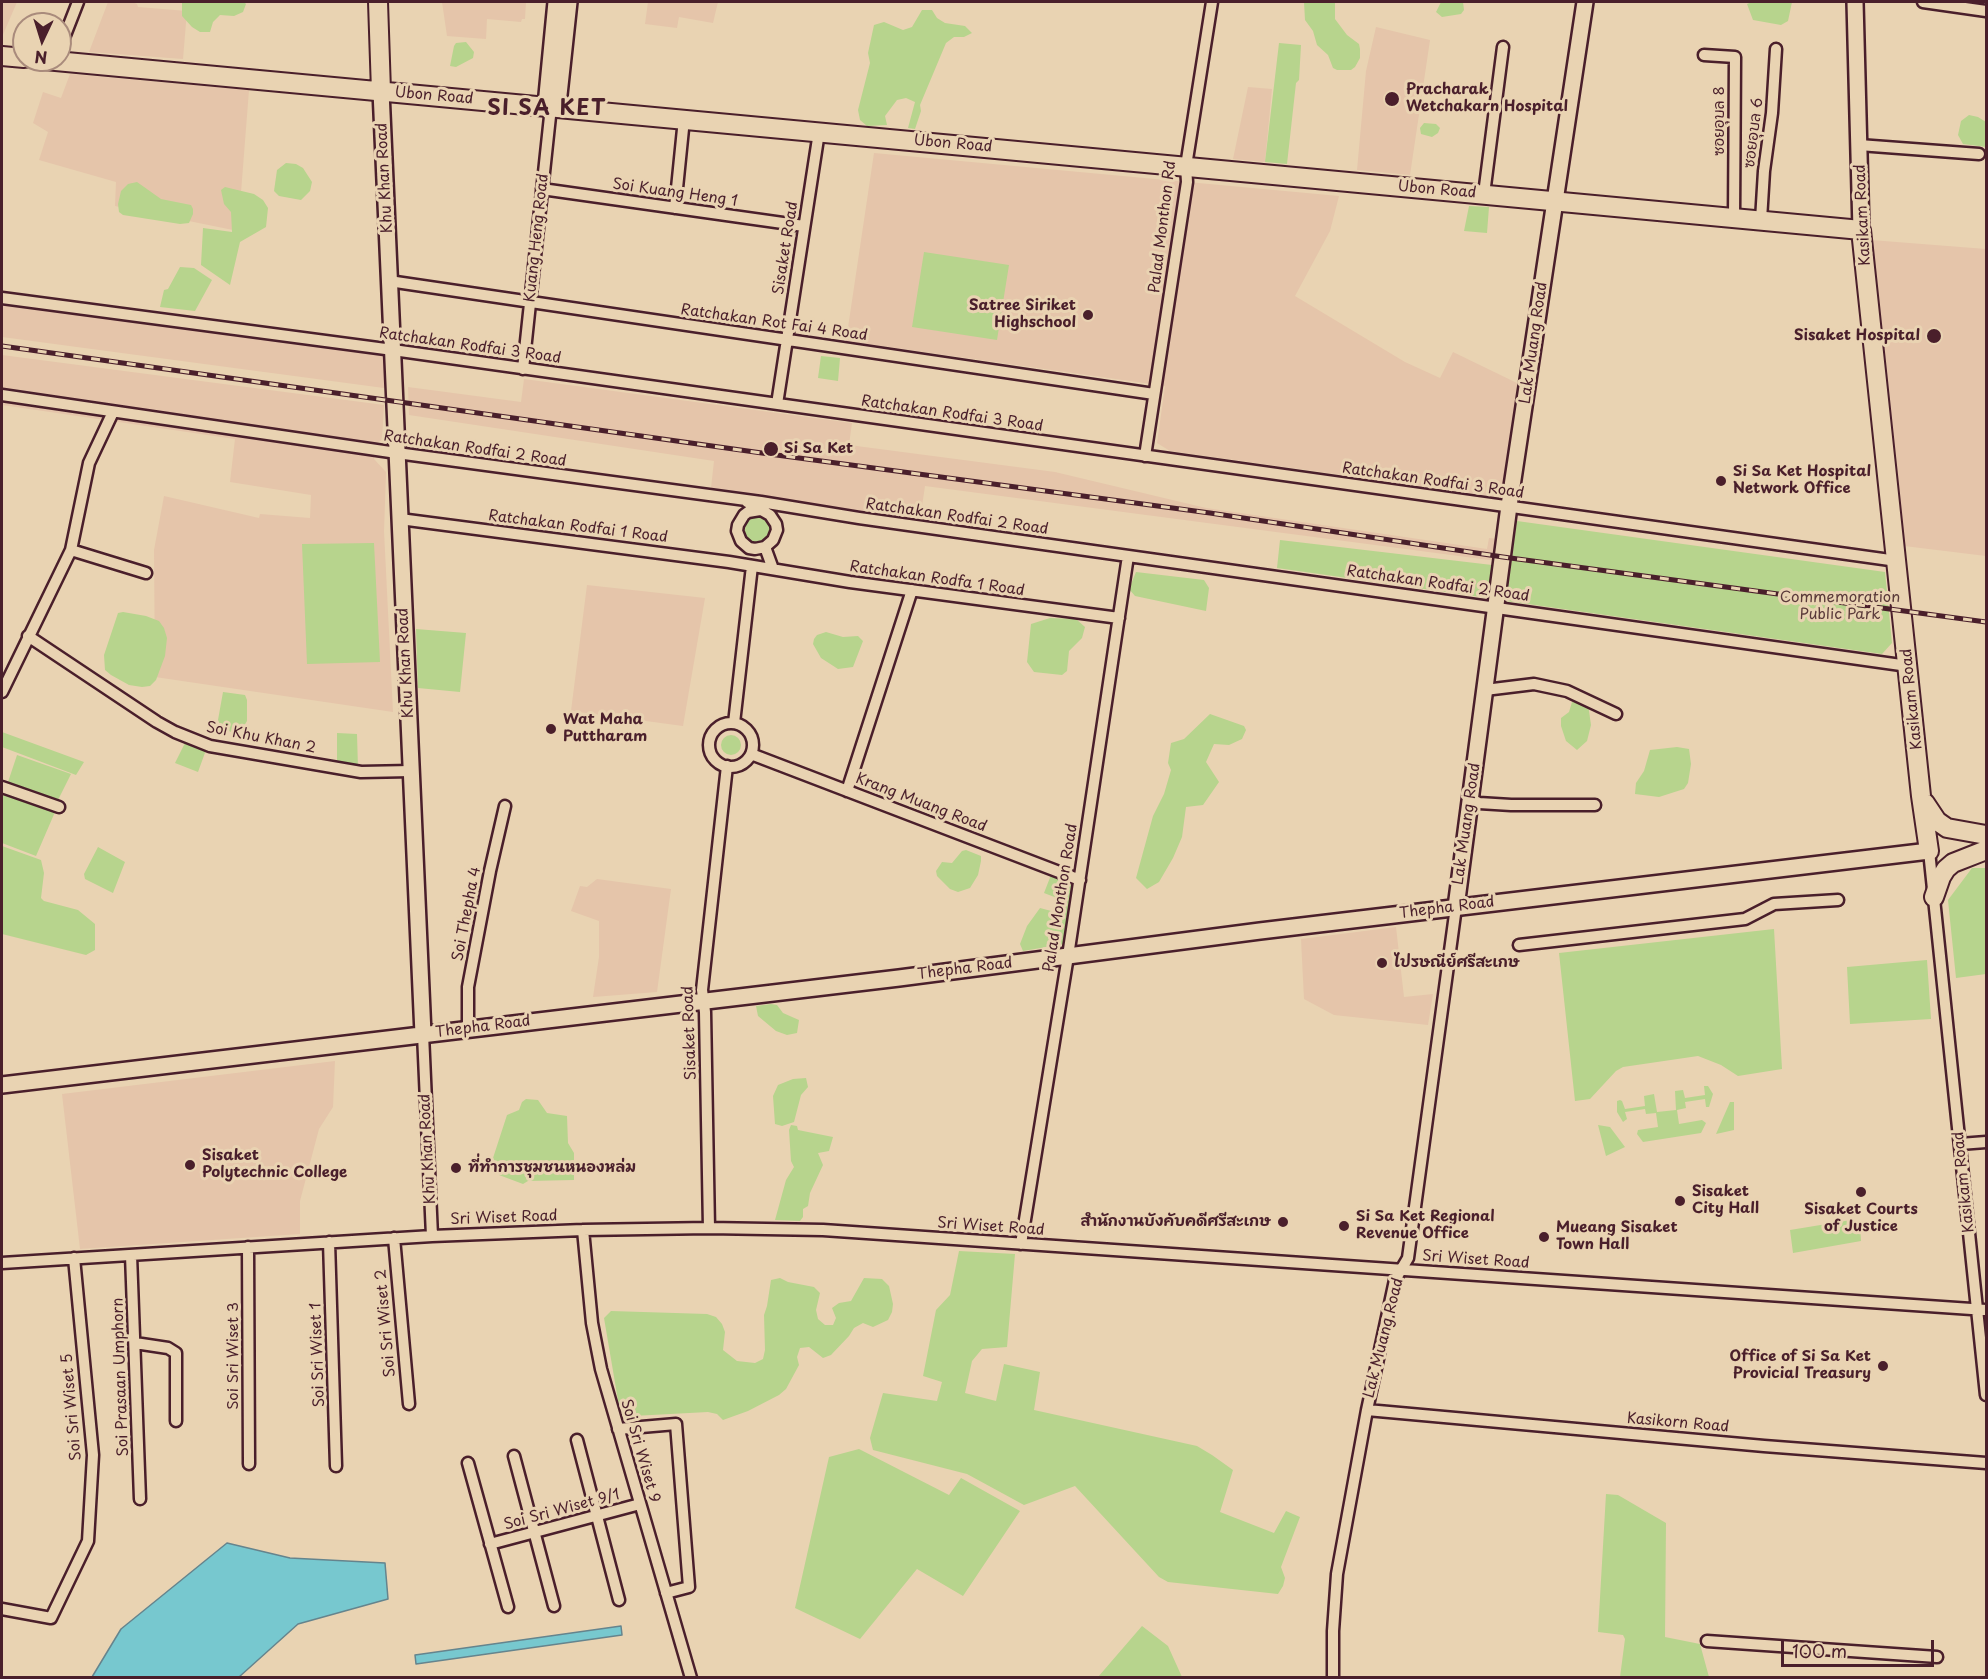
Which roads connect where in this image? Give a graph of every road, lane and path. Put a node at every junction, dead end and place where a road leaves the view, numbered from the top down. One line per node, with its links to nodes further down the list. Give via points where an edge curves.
1 (78, 2): 10 (street)
2 (378, 2): 15 (main road)
3 (556, 2): 16 (main road, Kuang Heng Road, via 547,95)
4 (568, 2): 16 (main road, Kuang Heng Road, via 559,95)
5 (1212, 2): 21 (street, Palad Monthon Rd)
6 (1585, 2): 24 (main road, Lak Muang Road)
7 (1855, 2): 19 (main road, Kasikam Road)
8 (1923, 2): 9 (street)
9 (1986, 11)
10 (72, 16)
11 (1503, 47): 23 (street)
12 (1776, 49): 27 (street, ซอยอุบล 6)
13 (1704, 55): 26 (street, ซอยอุบล 8, via 1735,57)
14 (72, 59): 15 (main road, Ubon Road)
15 (381, 91): 16 (main road, Ubon Road); 30 (main road, Khu Khan Road)
16 (551, 106): 17 (main road, Ubon Road); 22 (street, Kuang Heng Road)
17 (684, 119): 18 (main road, Ubon Road); 25 (street)
18 (819, 132): 21 (main road, Ubon Road); 28 (street, Sisaket Road)
19 (1859, 145): 20 (street); 29 (main road, Kasikam Road)
20 (1978, 154)
21 (1186, 166): 23 (main road, Ubon Road); 36 (street, Palad Monthon Rd, via 1187,182)
22 (542, 189): 25 (street, Soi Kuang Heng 1); 32 (street, Kuang Heng Road)
23 (1484, 194): 24 (main road, Ubon Road)
24 (1555, 201): 26 (main road, Ubon Road); 43 (main road, Lak Muang Road)
25 (675, 208): 28 (street, Soi Kuang Heng 1)
26 (1734, 218): 27 (main road, Ubon Road)
27 (1761, 220): 29 (main road, Ubon Road)
28 (804, 226): 33 (street, Sisaket Road)
29 (1861, 230): 51 (main road, Kasikam Road)
30 (389, 281): 32 (street, Ratchakan Rot Fai 4 Road); 34 (main road, Khu Khan Road)
31 (2, 298): 34 (street, Ratchakan Rodfai 3 Road)
32 (530, 302): 33 (street, Ratchakan Rot Fai 4 Road); 35 (street, Kuang Heng Road)
33 (787, 340): 36 (street, Ratchakan Rot Fai 4 Road); 38 (street, Sisaket Road)
34 (393, 350): 35 (street, Ratchakan Rodfai 3 Road); 40 (main road, Khu Khan Road)
35 (523, 369): 38 (street, Ratchakan Rodfai 3 Road)
36 (1154, 394): 41 (street, Palad Monthon Rd)
37 (2, 395): 39 (street, Ratchakan Rodfai 2 Road)
38 (777, 404): 41 (street, Ratchakan Rodfai 3 Road)
39 (113, 412): 40 (street, Ratchakan Rodfai 2 Road); 49 (street, via 89,463)
40 (397, 453): 42 (street, Ratchakan Rodfai 2 Road, via 743,500); 45 (main road, Khu Khan Road)
41 (1145, 456): 43 (street, Ratchakan Rodfai 3 Road)
42 (760, 506): 44 (street, Ratchakan Rodfai 2 Road); 46 (street); 47 (street, via 740,520 737,531)
43 (1509, 506): 51 (street, Ratchakan Rodfai 3 Road); 57 (main road, Lak Muang Road)
44 (792, 508): 46 (street); 50 (street, Ratchakan Rodfai 2 Road)
45 (400, 519): 52 (street, Ratchakan Rodfai 1 Road); 67 (main road, Khu Khan Road)
46 (776, 524): 48 (street, via 776,535)
47 (745, 545): 48 (street); 52 (street)
48 (765, 547): 54 (street)
49 (71, 550): 55 (street); 59 (street)
50 (1128, 556): 57 (street, Ratchakan Rodfai 2 Road); 58 (street, Palad Monthon Road)
51 (1897, 561): 60 (main road, Kasikam Road)
52 (729, 562): 53 (street, Ratchakan Rodfai 1 Road)
53 (752, 566): 54 (street, Ratchakan Rodfa 1 Road); 64 (street)
54 (773, 569): 56 (street, Ratchakan Rodfa 1 Road)
55 (146, 573)
56 (912, 590): 58 (street, Ratchakan Rodfa 1 Road); 69 (street)
57 (1496, 608): 60 (street, Ratchakan Rodfai 2 Road); 61 (main road, Lak Muang Road)
58 (1119, 618): 78 (street, Palad Monthon Road)
59 (28, 636): 62 (street); 67 (street, Soi Khu Khan 2, via 157,722 210,746 361,772)
60 (1908, 666): 70 (main road, Kasikam Road)
61 (1485, 690): 63 (street, via 1534,684 1567,691); 71 (main road, Lak Muang Road)
62 (2, 692)
63 (1616, 714)
64 (734, 723): 65 (street, via 750,734); 66 (street, via 715,730 709,746 711,755)
65 (751, 754): 66 (street, via 741,764); 69 (street, Krang Muang Road)
66 (727, 766): 84 (street, Sisaket Road)
67 (411, 771): 86 (main road, Khu Khan Road)
68 (2, 787): 74 (street)
69 (847, 791): 78 (street, Krang Muang Road)
70 (1921, 796): 75 (main road, via 1937,821 1947,828); 77 (main road, Kasikam Road)
71 (1471, 799): 72 (street, via 1511,805); 81 (main road, Lak Muang Road)
72 (1595, 805)
73 (505, 806): 85 (street, Soi Thepha 4, via 468,987)
74 (59, 807)
75 (1986, 835): 77 (main road, via 1947,840)
76 (1986, 849): 77 (main road); 79 (main road, via 1946,869)
77 (1929, 851): 79 (street, Kasikam Road); 81 (main road, Thepha Road)
78 (1080, 880): 83 (street, Palad Monthon Road)
79 (1934, 897): 89 (street, Kasikam Road)
80 (1838, 900): 82 (street, via 1774,904 1745,919)
81 (1456, 907): 83 (main road, Thepha Road); 100 (street, Lak Muang Road, via 1408,1258)
82 (1519, 945)
83 (1068, 956): 84 (main road, Thepha Road); 95 (street, Palad Monthon Road)
84 (703, 1000): 85 (main road, Thepha Road); 90 (street, Sisaket Road)
85 (468, 1029): 86 (main road, Thepha Road)
86 (423, 1034): 87 (main road, Thepha Road); 92 (street, Khu Khan Road)
87 (2, 1085)
88 (1986, 1142): 89 (street)
89 (1960, 1144): 101 (street, Kasikam Road)
90 (709, 1228): 91 (street, Sri Wiset Road); 95 (street, Sri Wiset Road, via 823,1230)
91 (583, 1230): 92 (street, Sri Wiset Road); 107 (street, Soi Sri Wiset 9, via 592,1323)
92 (432, 1236): 93 (street, Sri Wiset Road)
93 (394, 1238): 94 (street, Sri Wiset Road); 104 (street, Soi Sri Wiset 2)
94 (329, 1242): 96 (street, Sri Wiset Road); 113 (street, Soi Sri Wiset 1)
95 (1021, 1244): 100 (street, Sri Wiset Road)
96 (248, 1247): 97 (street, Sri Wiset Road); 112 (street, Soi Sri Wiset 3)
97 (131, 1255): 98 (street, Sri Wiset Road); 102 (street, Soi Prasaan Umphorn)
98 (74, 1258): 99 (street, Sri Wiset Road); 123 (street, Soi Sri Wiset 5, via 93,1455 88,1541 51,1618)
99 (2, 1263)
100 (1401, 1270): 101 (street, Sri Wiset Road); 105 (street, Lak Muang Road, via 1395,1280)
101 (1982, 1310): 103 (street, Kasikam Road)
102 (135, 1343): 106 (street, via 176,1353); 114 (street, Soi Prasaan Umphorn)
103 (1986, 1395)
104 (409, 1404)
105 (1366, 1410): 111 (street, Kasikorn Road); 127 (street, Lak Muang Road, via 1337,1574)
106 (176, 1421)
107 (618, 1429): 115 (street, Soi Sri Wiset 9); 119 (street, via 676,1424 689,1587)
108 (577, 1440): 116 (street)
109 (514, 1456): 117 (street)
110 (468, 1463): 118 (street)
111 (1986, 1463)
112 (249, 1464)
113 (336, 1466)
114 (140, 1499)
115 (640, 1504): 116 (street, Soi Sri Wiset 9/1); 119 (street, Soi Sri Wiset 9)
116 (597, 1516): 117 (street, Soi Sri Wiset 9/1); 120 (street)
117 (534, 1532): 118 (street, Soi Sri Wiset 9/1); 122 (street)
118 (490, 1544): 121 (street)
119 (666, 1593): 126 (street, Soi Sri Wiset 9)
120 (619, 1600)
121 (508, 1606)
122 (554, 1606)
123 (2, 1609)
124 (1707, 1641): 125 (street)
125 (1937, 1657)
126 (691, 1677)
127 (1333, 1677)

